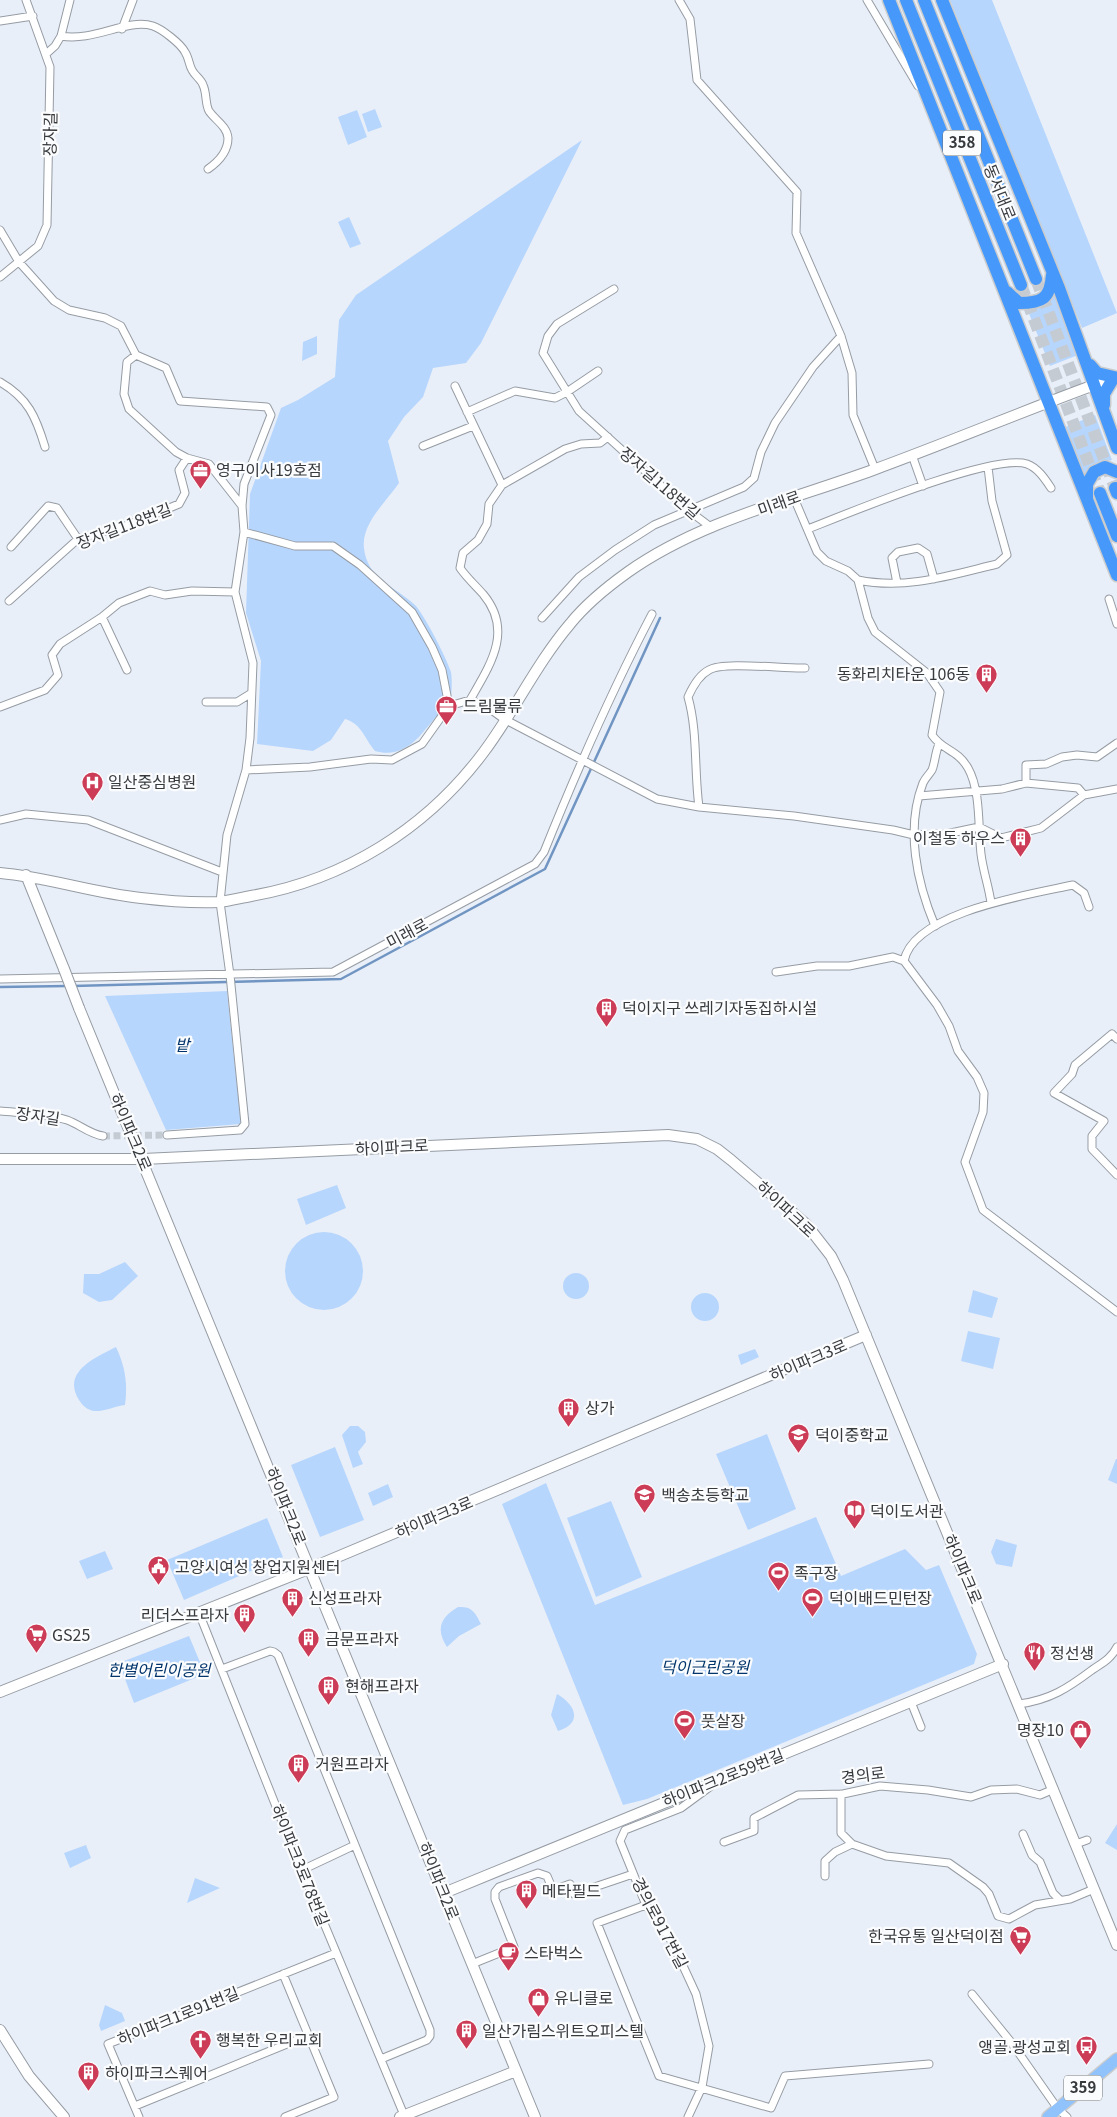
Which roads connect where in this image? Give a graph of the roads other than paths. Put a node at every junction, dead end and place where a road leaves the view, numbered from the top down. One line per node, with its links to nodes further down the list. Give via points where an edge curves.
1 (26, 0): 10 (street, 장자길)
2 (70, 0): 13 (street)
3 (132, 0): 12 (street)
4 (679, 0): 25 (street, via 690,19 697,80 797,192 796,233)
5 (867, 0): 15 (street)
6 (889, 0): 15 (highway)
7 (906, 0): 22 (highway, 동서대로 / 358)
8 (924, 0): 21 (highway, 동서대로 / 358)
9 (942, 0): 19 (highway)
10 (33, 16): 11 (street); 14 (street, 장자길)
11 (0, 21)
12 (122, 29): 13 (street, via 76,39); 16 (street, via 137,23 155,27 185,51 192,71 203,83 208,109 225,128 228,138 224,152)
13 (61, 36): 14 (street)
14 (46, 54): 18 (street, 장자길, via 50,67 47,225 38,246)
15 (933, 112): 24 (highway)
16 (208, 169)
17 (0, 230): 18 (street)
18 (19, 262): 20 (street, 장자길); 26 (street, via 54,301 69,310 105,318 121,326)
19 (1052, 272): 24 (highway, via 1051,290 1044,299 1033,303 1019,302); 27 (highway)
20 (0, 277)
21 (1036, 279)
22 (1021, 285)
23 (614, 289): 33 (street, 장자길118번길, via 557,324 548,336 542,352)
24 (1006, 290): 34 (highway)
25 (841, 336): 45 (street, via 852,373 853,415); 54 (street, via 812,367 775,423 761,452 754,478 744,486)
26 (136, 355): 43 (street, via 127,362 124,394 129,409 176,452); 53 (street, via 166,368 180,401 267,407 271,414 244,484)
27 (1086, 359): 29 (highway, via 1097,373); 31 (highway)
28 (598, 371): 33 (street)
29 (1116, 377): 31 (street, 미래로); 36 (highway, via 1104,394)
30 (0, 382): 40 (street, via 26,402 38,422)
31 (1095, 384): 34 (street, 미래로); 36 (highway)
32 (454, 386): 35 (street)
33 (567, 392): 35 (street, via 555,398 515,391); 38 (street, 장자길118번길, via 579,411)
34 (1050, 402): 42 (street, 미래로); 52 (highway)
35 (467, 412): 37 (street)
36 (1105, 413): 41 (highway)
37 (473, 426): 39 (street); 47 (street)
38 (608, 438): 47 (street, 장자길118번길, via 600,443 565,449); 54 (street, 장자길118번길)
39 (423, 446)
40 (45, 447)
41 (1117, 448)
42 (912, 455): 45 (street, 미래로); 48 (street)
43 (187, 458): 53 (street, via 209,464); 59 (street, 장자길118번길, via 179,470 185,493 179,504 128,525)
44 (988, 467): 48 (street); 49 (street, via 1026,464 1042,474); 62 (street, via 992,501 1007,555 997,564)
45 (875, 469): 51 (street, 미래로)
46 (1117, 472): 52 (highway, via 1105,467 1094,472 1088,484)
47 (502, 485): 75 (street, 장자길118번길, via 489,504 487,524 478,540 463,553 460,568 468,581 483,594 500,629 496,648)
48 (923, 486): 56 (street)
49 (1051, 488)
50 (1100, 494): 58 (highway)
51 (794, 498): 55 (street, 미래로); 56 (street)
52 (1087, 499): 61 (highway)
53 (242, 506): 57 (street)
54 (688, 510): 55 (street, 장자길118번길); 70 (street, via 654,525 614,550 579,577)
55 (712, 528): 79 (street, 미래로, via 654,554 597,596 568,625)
56 (808, 529): 63 (street, via 817,552)
57 (244, 532): 65 (street); 77 (street, via 295,546 333,546 360,565 412,612 442,670)
58 (1117, 536)
59 (78, 540): 60 (street, via 56,508 48,506); 67 (street, 장자길118번길)
60 (11, 547)
61 (1117, 575)
62 (934, 579): 64 (street); 64 (street, via 927,554 918,548 898,552 892,558)
63 (858, 580): 64 (street); 80 (street, via 875,632 927,673 940,692 932,735)
64 (897, 583)
65 (235, 592): 69 (street, via 192,591 165,595 150,591 119,603); 74 (street, via 253,663)
66 (1109, 599): 71 (street)
67 (9, 602)
68 (652, 614): 82 (street, 미래로, via 616,682)
69 (102, 617): 73 (street); 78 (street, via 60,644 52,655 58,675 45,690)
70 (542, 618)
71 (1117, 624)
72 (805, 668): 89 (street, via 723,666 709,670 694,685 688,697 694,719)
73 (127, 670)
74 (250, 694): 76 (street, via 237,702); 83 (street)
75 (470, 700): 77 (street); 79 (street, via 486,706)
76 (206, 702)
77 (449, 706): 83 (street, via 422,744 392,760)
78 (0, 707)
79 (504, 720): 82 (street); 96 (street, 미래로, via 485,751 447,797 404,833 336,872 301,885)
80 (938, 744): 86 (street, via 957,753 968,768); 88 (street, via 932,770 923,781)
81 (1117, 744): 84 (street, via 1097,757 1070,756 1046,764 1026,765)
82 (584, 762): 89 (street, via 657,799); 102 (street, 미래로, via 544,852 535,864 333,972)
83 (246, 770): 93 (street, via 228,835)
84 (1026, 783): 86 (street); 87 (street, via 1078,788)
85 (1117, 789): 87 (street)
86 (977, 792): 88 (street); 91 (street)
87 (1084, 795): 91 (street, via 1041,828 1023,834 1001,838)
88 (919, 796): 92 (street)
89 (699, 807): 92 (street, via 794,816)
90 (0, 820): 93 (street, via 26,814 88,820)
91 (979, 827): 92 (street, via 946,834); 97 (street)
92 (914, 835): 99 (street, via 919,880)
93 (222, 872): 96 (street)
94 (0, 873): 95 (street, 미래로)
95 (26, 875): 96 (street, 미래로, via 139,898); 108 (street, 하이파크2로, bridge)
96 (220, 902): 102 (street)
97 (991, 903): 98 (street, via 1073,885 1084,893); 99 (street)
98 (1089, 907)
99 (935, 926): 100 (street, via 906,952)
100 (904, 961): 101 (street, via 893,957 849,966 817,966); 111 (street, via 937,1005 958,1051 984,1093 983,1112 965,1162 983,1210)
101 (776, 972)
102 (230, 976): 103 (street, 미래로); 106 (street, via 245,1124 240,1130)
103 (0, 979)
104 (1117, 1039): 110 (street, via 1112,1034 1075,1064 1072,1074 1054,1093 1104,1121 1092,1136 1092,1149)
105 (0, 1111): 107 (street, 장자길, via 55,1116)
106 (167, 1135)
107 (103, 1136)
108 (142, 1158): 109 (street, 하이파크로); 112 (street, 하이파크로, via 610,1136 668,1135 697,1139 732,1160 813,1232 831,1256); 113 (street, 하이파크2로)
109 (0, 1159)
110 (1117, 1175)
111 (1117, 1312)
112 (866, 1335): 113 (street, 하이파크3로); 116 (street, 하이파크로)
113 (311, 1568): 114 (street, 하이파크3로); 135 (street, 하이파크2로)
114 (199, 1613): 117 (street, 하이파크3로78번길); 118 (street, 하이파크3로)
115 (1117, 1648): 120 (street, via 1112,1657 1068,1689)
116 (1003, 1664): 119 (street, 하이파크2로59번길); 120 (street, 하이파크로)
117 (222, 1669): 130 (street, via 270,1651 278,1655); 131 (street, 하이파크3로78번길)
118 (0, 1692)
119 (911, 1702): 121 (street); 122 (street, 하이파크2로59번길)
120 (1020, 1704): 123 (street, 하이파크로)
121 (921, 1727)
122 (717, 1781): 132 (street, 경의로917번길, via 681,1808 625,1830 620,1841); 135 (street, 하이파크2로59번길)
123 (1054, 1790): 124 (street, 경의로, via 1040,1795 1017,1789 991,1790 971,1797 880,1786); 129 (street, 하이파크로)
124 (841, 1794): 127 (street, 경의로, via 798,1795 754,1818 754,1831); 128 (street, via 841,1833)
125 (1023, 1834): 136 (street, via 1053,1893)
126 (1087, 1840): 129 (street)
127 (724, 1842)
128 (852, 1844): 133 (street, via 825,1861); 136 (street, via 886,1856 949,1863 983,1887 998,1916 1009,1918 1035,1905)
129 (1076, 1844): 134 (street, 하이파크로)
130 (354, 1845): 131 (street); 145 (street, via 430,2030 427,2040)
131 (302, 1870): 139 (street, 하이파크3로78번길)
132 (633, 1874): 137 (street, 경의로917번길); 140 (street, via 574,1894 570,1884 553,1890 547,1876 538,1873 499,1887 495,1892 496,1899 514,1947)
133 (825, 1876)
134 (1094, 1889): 136 (street); 138 (street, 하이파크로)
135 (444, 1893): 140 (street, 하이파크2로)
136 (1060, 1900)
137 (646, 1905): 149 (street, 경의로917번길, via 672,1942 696,1994 709,2046); 149 (street, via 597,1923 659,2076)
138 (1117, 1945)
139 (336, 1953): 141 (street, 하이파크1로91번길); 145 (street, 하이파크3로78번길)
140 (472, 1964): 148 (street, 하이파크2로)
141 (284, 1974): 144 (street); 150 (street, 하이파크1로91번길, via 108,2044)
142 (972, 1994): 151 (street)
143 (1, 2033): 153 (street, via 29,2076)
144 (309, 2036): 150 (street); 155 (street, via 334,2097)
145 (382, 2059): 152 (street, 하이파크3로78번길)
146 (1117, 2060): 151 (main road, 359)
147 (929, 2064): 149 (street, via 785,2076 771,2108)
148 (516, 2071): 152 (street); 156 (street, 하이파크2로)
149 (702, 2087): 157 (street, 경의로917번길)
150 (135, 2106): 154 (street, 하이파크1로91번길)
151 (1058, 2109): 158 (main road, 359); 159 (street)
152 (402, 2116)
153 (64, 2117)
154 (139, 2117)
155 (285, 2117)
156 (535, 2117)
157 (688, 2117)
158 (1048, 2117)
159 (1068, 2117)

